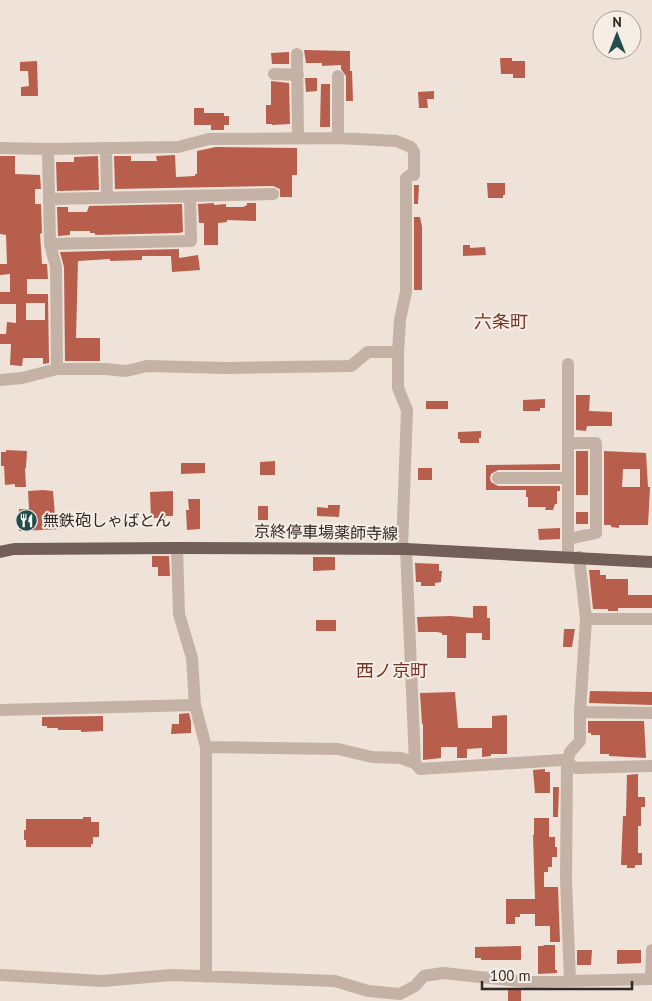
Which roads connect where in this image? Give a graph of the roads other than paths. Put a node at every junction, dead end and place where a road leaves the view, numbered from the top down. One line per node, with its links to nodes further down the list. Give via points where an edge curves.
1 (298, 54): 3 (street)
2 (274, 74): 3 (street)
3 (298, 75): 5 (street)
4 (338, 76): 6 (street)
5 (298, 138): 6 (street); 8 (street, via 209,139 178,147)
6 (338, 138): 15 (street, via 396,141 411,147 414,152 414,175 406,178 406,292)
7 (0, 148): 9 (street)
8 (106, 148): 9 (street); 12 (street)
9 (48, 149): 13 (street)
10 (273, 194): 11 (street)
11 (190, 196): 12 (street); 14 (street, via 191,241)
12 (107, 198): 13 (street)
13 (49, 199): 14 (street)
14 (50, 244): 17 (street, via 56,267)
15 (398, 352): 17 (street, via 368,352 351,366 147,366 126,371); 24 (street, via 398,388 407,410)
16 (568, 364): 19 (street)
17 (57, 369): 18 (street)
18 (0, 380)
19 (568, 442): 21 (street); 22 (street, via 596,443 596,533)
20 (498, 478): 21 (street)
21 (568, 478): 22 (street)
22 (568, 539): 26 (street)
23 (177, 548): 24 (main road, 京終停車場薬師寺線); 25 (main road, 京終停車場薬師寺線, via 14,549); 30 (street, via 179,614 192,658)
24 (404, 549): 26 (main road, 京終停車場薬師寺線); 35 (street)
25 (0, 552)
26 (573, 557): 27 (main road, 京終停車場薬師寺線); 28 (street)
27 (652, 562)
28 (586, 619): 29 (street); 32 (street)
29 (652, 619)
30 (195, 705): 31 (street); 34 (street)
31 (0, 710)
32 (580, 712): 33 (street); 36 (street, via 580,741 570,752)
33 (652, 713)
34 (206, 747): 35 (street, via 338,749); 40 (street)
35 (415, 762): 36 (street, via 420,770 562,760)
36 (567, 763): 37 (street, via 576,768); 42 (street, via 566,879)
37 (652, 766)
38 (652, 950): 41 (street)
39 (0, 974): 40 (street, via 102,981 172,975)
40 (206, 977): 42 (street, via 335,980 368,991 400,994 415,986 424,976 443,973 527,982)
41 (652, 979): 42 (street)
42 (570, 981)

